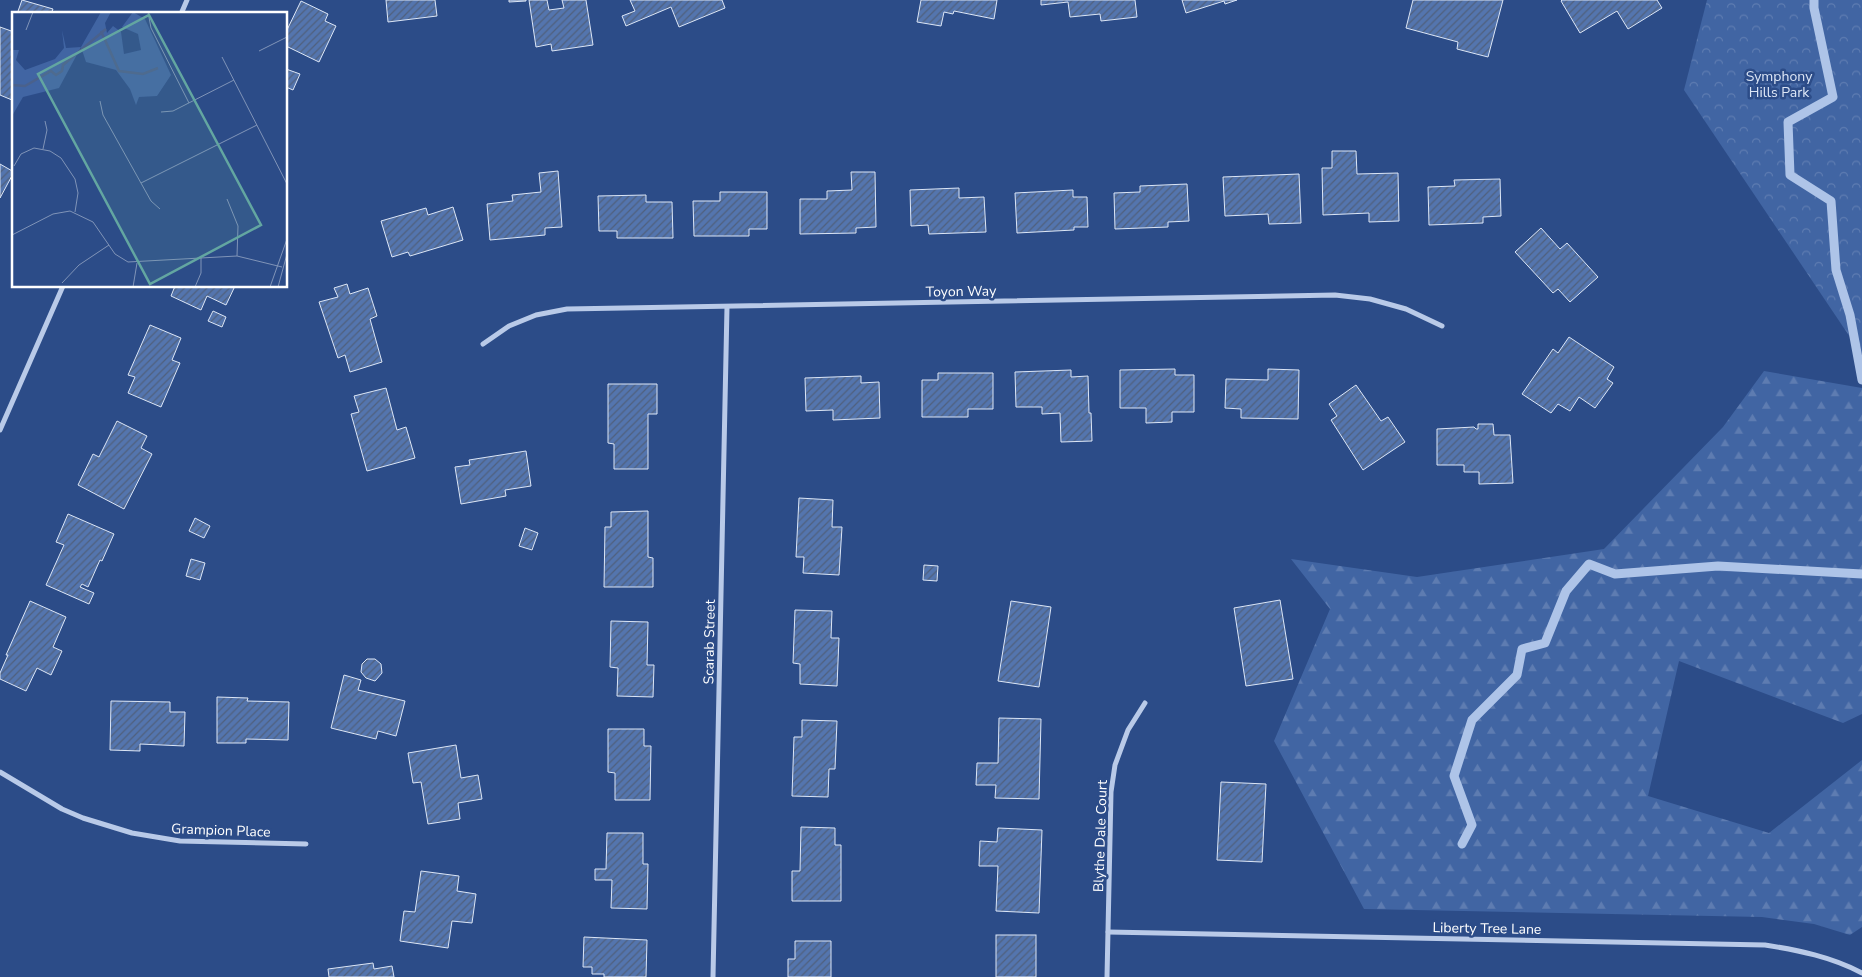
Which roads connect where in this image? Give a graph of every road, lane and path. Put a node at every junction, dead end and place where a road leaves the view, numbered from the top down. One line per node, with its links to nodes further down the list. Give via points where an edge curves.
1 (187, 0): 2 (street)
2 (182, 12)
3 (62, 288): 7 (street)
4 (727, 307): 5 (street, Toyon Way, via 1334,295 1370,299 1406,309); 6 (street, Toyon Way, via 567,309 518,322); 13 (street, Scarab Street)
5 (1442, 326)
6 (483, 344)
7 (0, 430)
8 (1145, 703): 11 (street, Blythe Dale Court, via 1128,730 1115,765 1111,792)
9 (0, 772): 10 (street, Grampion Place, via 62,809 132,833 180,841)
10 (306, 844)
11 (1108, 932): 12 (street, Liberty Tree Lane, via 1765,945 1806,952); 14 (street, Blythe Dale Court)
12 (1862, 973)
13 (713, 977)
14 (1107, 977)

